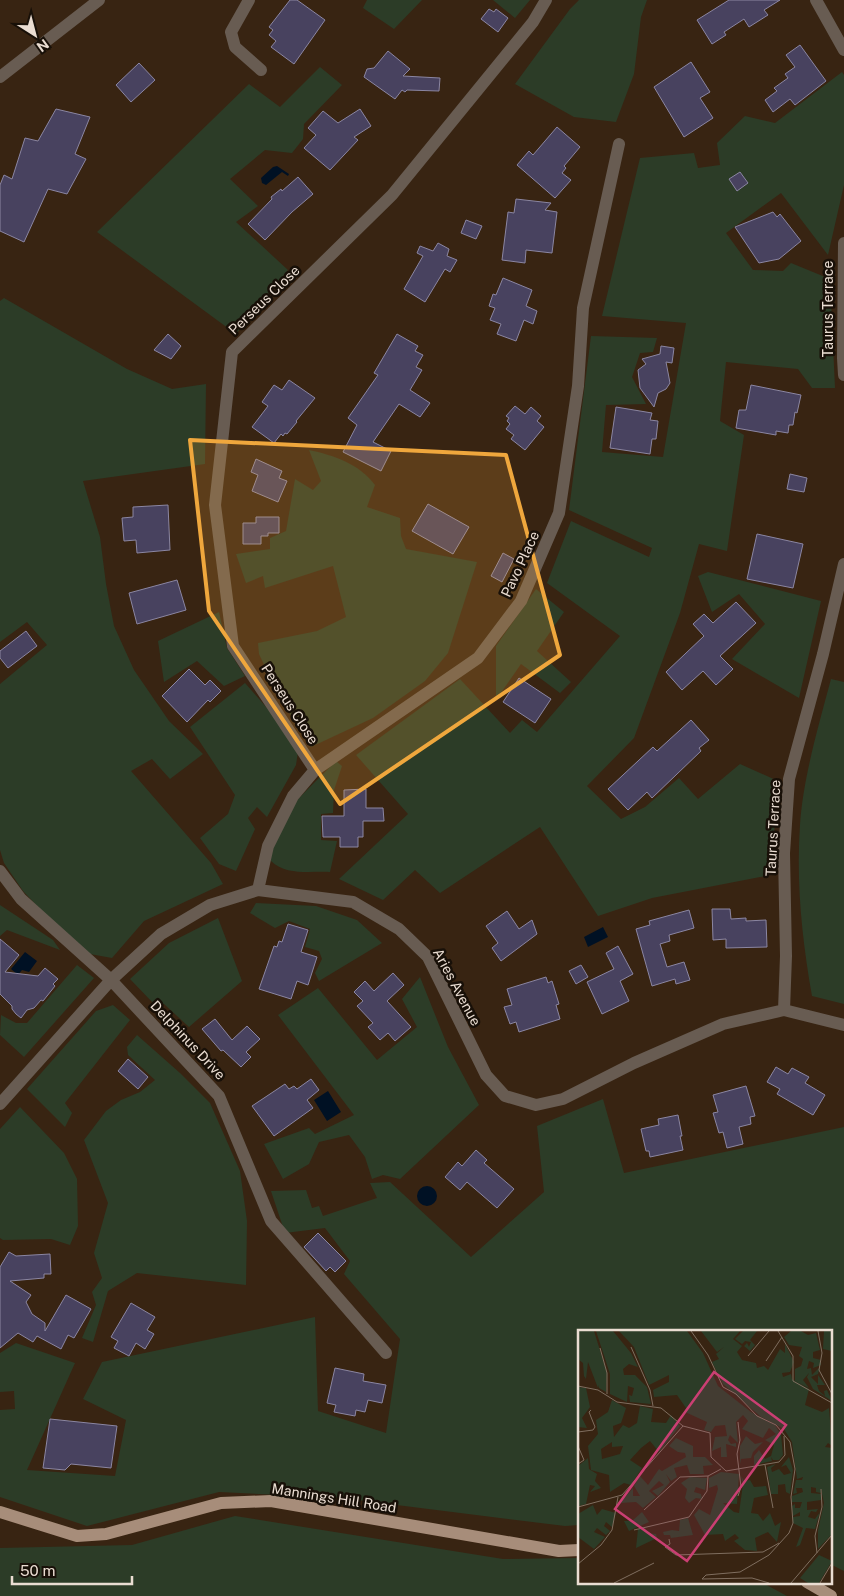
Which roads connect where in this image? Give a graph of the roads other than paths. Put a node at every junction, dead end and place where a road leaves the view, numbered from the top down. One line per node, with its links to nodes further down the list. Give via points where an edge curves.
1 (99, 0): 7 (street)
2 (248, 0): 6 (street, via 231,32 235,47)
3 (546, 0): 12 (street, Perseus Close, via 533,22 392,195 232,352 215,505 233,646)
4 (816, 0): 5 (street)
5 (844, 50)
6 (261, 70)
7 (0, 76)
8 (619, 144): 12 (street, Pavo Place, via 582,308 578,386 559,513 521,601 478,658)
9 (844, 243): 10 (street, Taurus Terrace)
10 (844, 375)
11 (844, 564): 16 (street, Taurus Terrace, via 789,779 784,854)
12 (315, 770): 14 (street, Pavo Place, via 293,796 268,846)
13 (0, 871): 15 (street, Delphinus Drive, via 21,899)
14 (258, 890): 15 (street, Aries Avenue, via 210,905 161,934); 16 (street, Aries Avenue, via 353,902 400,929 428,957 486,1075 505,1096 536,1105 563,1099 723,1024)
15 (112, 980): 18 (street, Aries Avenue); 19 (street, Delphinus Drive, via 219,1096 271,1220)
16 (784, 1010): 17 (street, Aries Avenue)
17 (844, 1025)
18 (0, 1104)
19 (386, 1353)
20 (0, 1512): 21 (main road, Mannings Hill Road, via 77,1536 106,1534 221,1504 271,1501 559,1551)
21 (578, 1550)
22 (810, 1584): 23 (main road)
23 (831, 1596)

